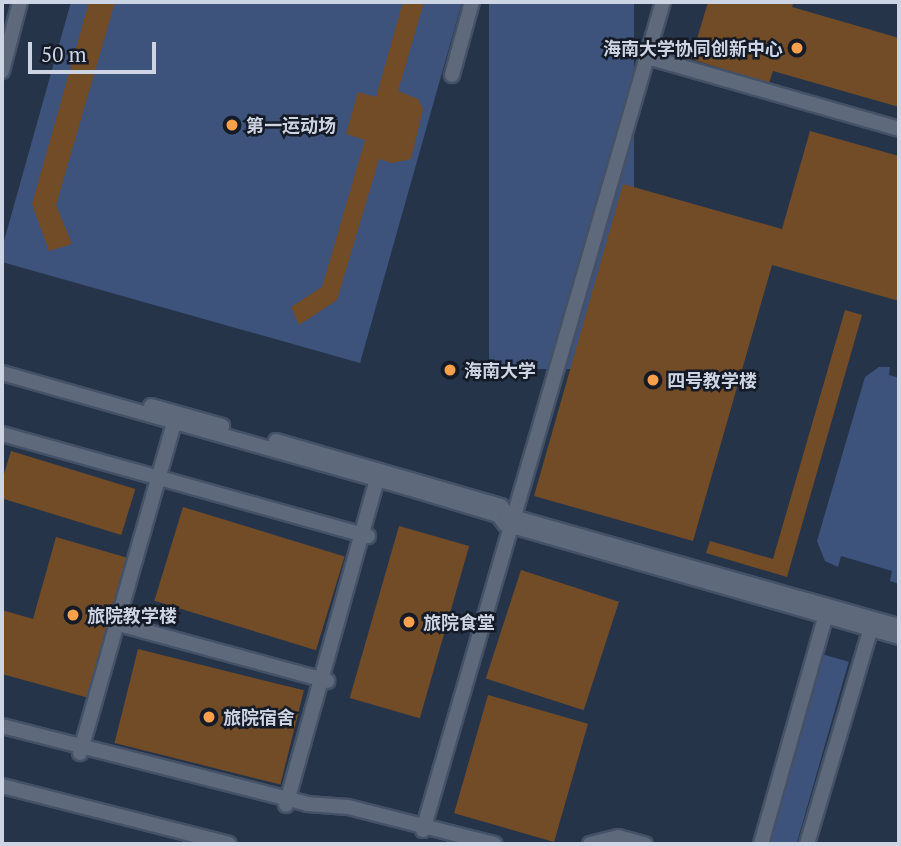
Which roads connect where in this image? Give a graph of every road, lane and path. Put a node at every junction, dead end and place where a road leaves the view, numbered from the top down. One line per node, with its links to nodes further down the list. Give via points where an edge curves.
1 (13, 2): 6 (street)
2 (20, 2): 8 (street)
3 (472, 2): 9 (street)
4 (653, 2): 18 (street)
5 (663, 2): 7 (street)
6 (2, 45)
7 (647, 57): 10 (street); 18 (street)
8 (2, 71)
9 (452, 75)
10 (899, 129)
11 (2, 364): 13 (street)
12 (2, 373): 13 (street)
13 (178, 419): 16 (street); 17 (street)
14 (2, 434): 17 (street)
15 (2, 442): 17 (street)
16 (382, 475): 18 (street, via 501,506); 19 (street)
17 (160, 482): 19 (street); 21 (street)
18 (509, 520): 20 (street); 31 (street)
19 (363, 539): 25 (street)
20 (827, 612): 22 (street); 39 (street)
21 (122, 622): 25 (street); 28 (street)
22 (872, 624): 23 (street); 24 (street); 40 (street)
23 (899, 626)
24 (899, 637)
25 (325, 677): 30 (street)
26 (2, 726): 28 (street)
27 (2, 732): 28 (street)
28 (84, 750): 30 (street)
29 (2, 786): 32 (street)
30 (290, 803): 31 (street, via 348,807)
31 (420, 827): 33 (street); 34 (street)
32 (229, 844)
33 (474, 844)
34 (494, 844)
35 (590, 844): 38 (street, via 618,837)
36 (617, 844): 37 (street)
37 (623, 844)
38 (645, 844)
39 (761, 844)
40 (807, 844)

